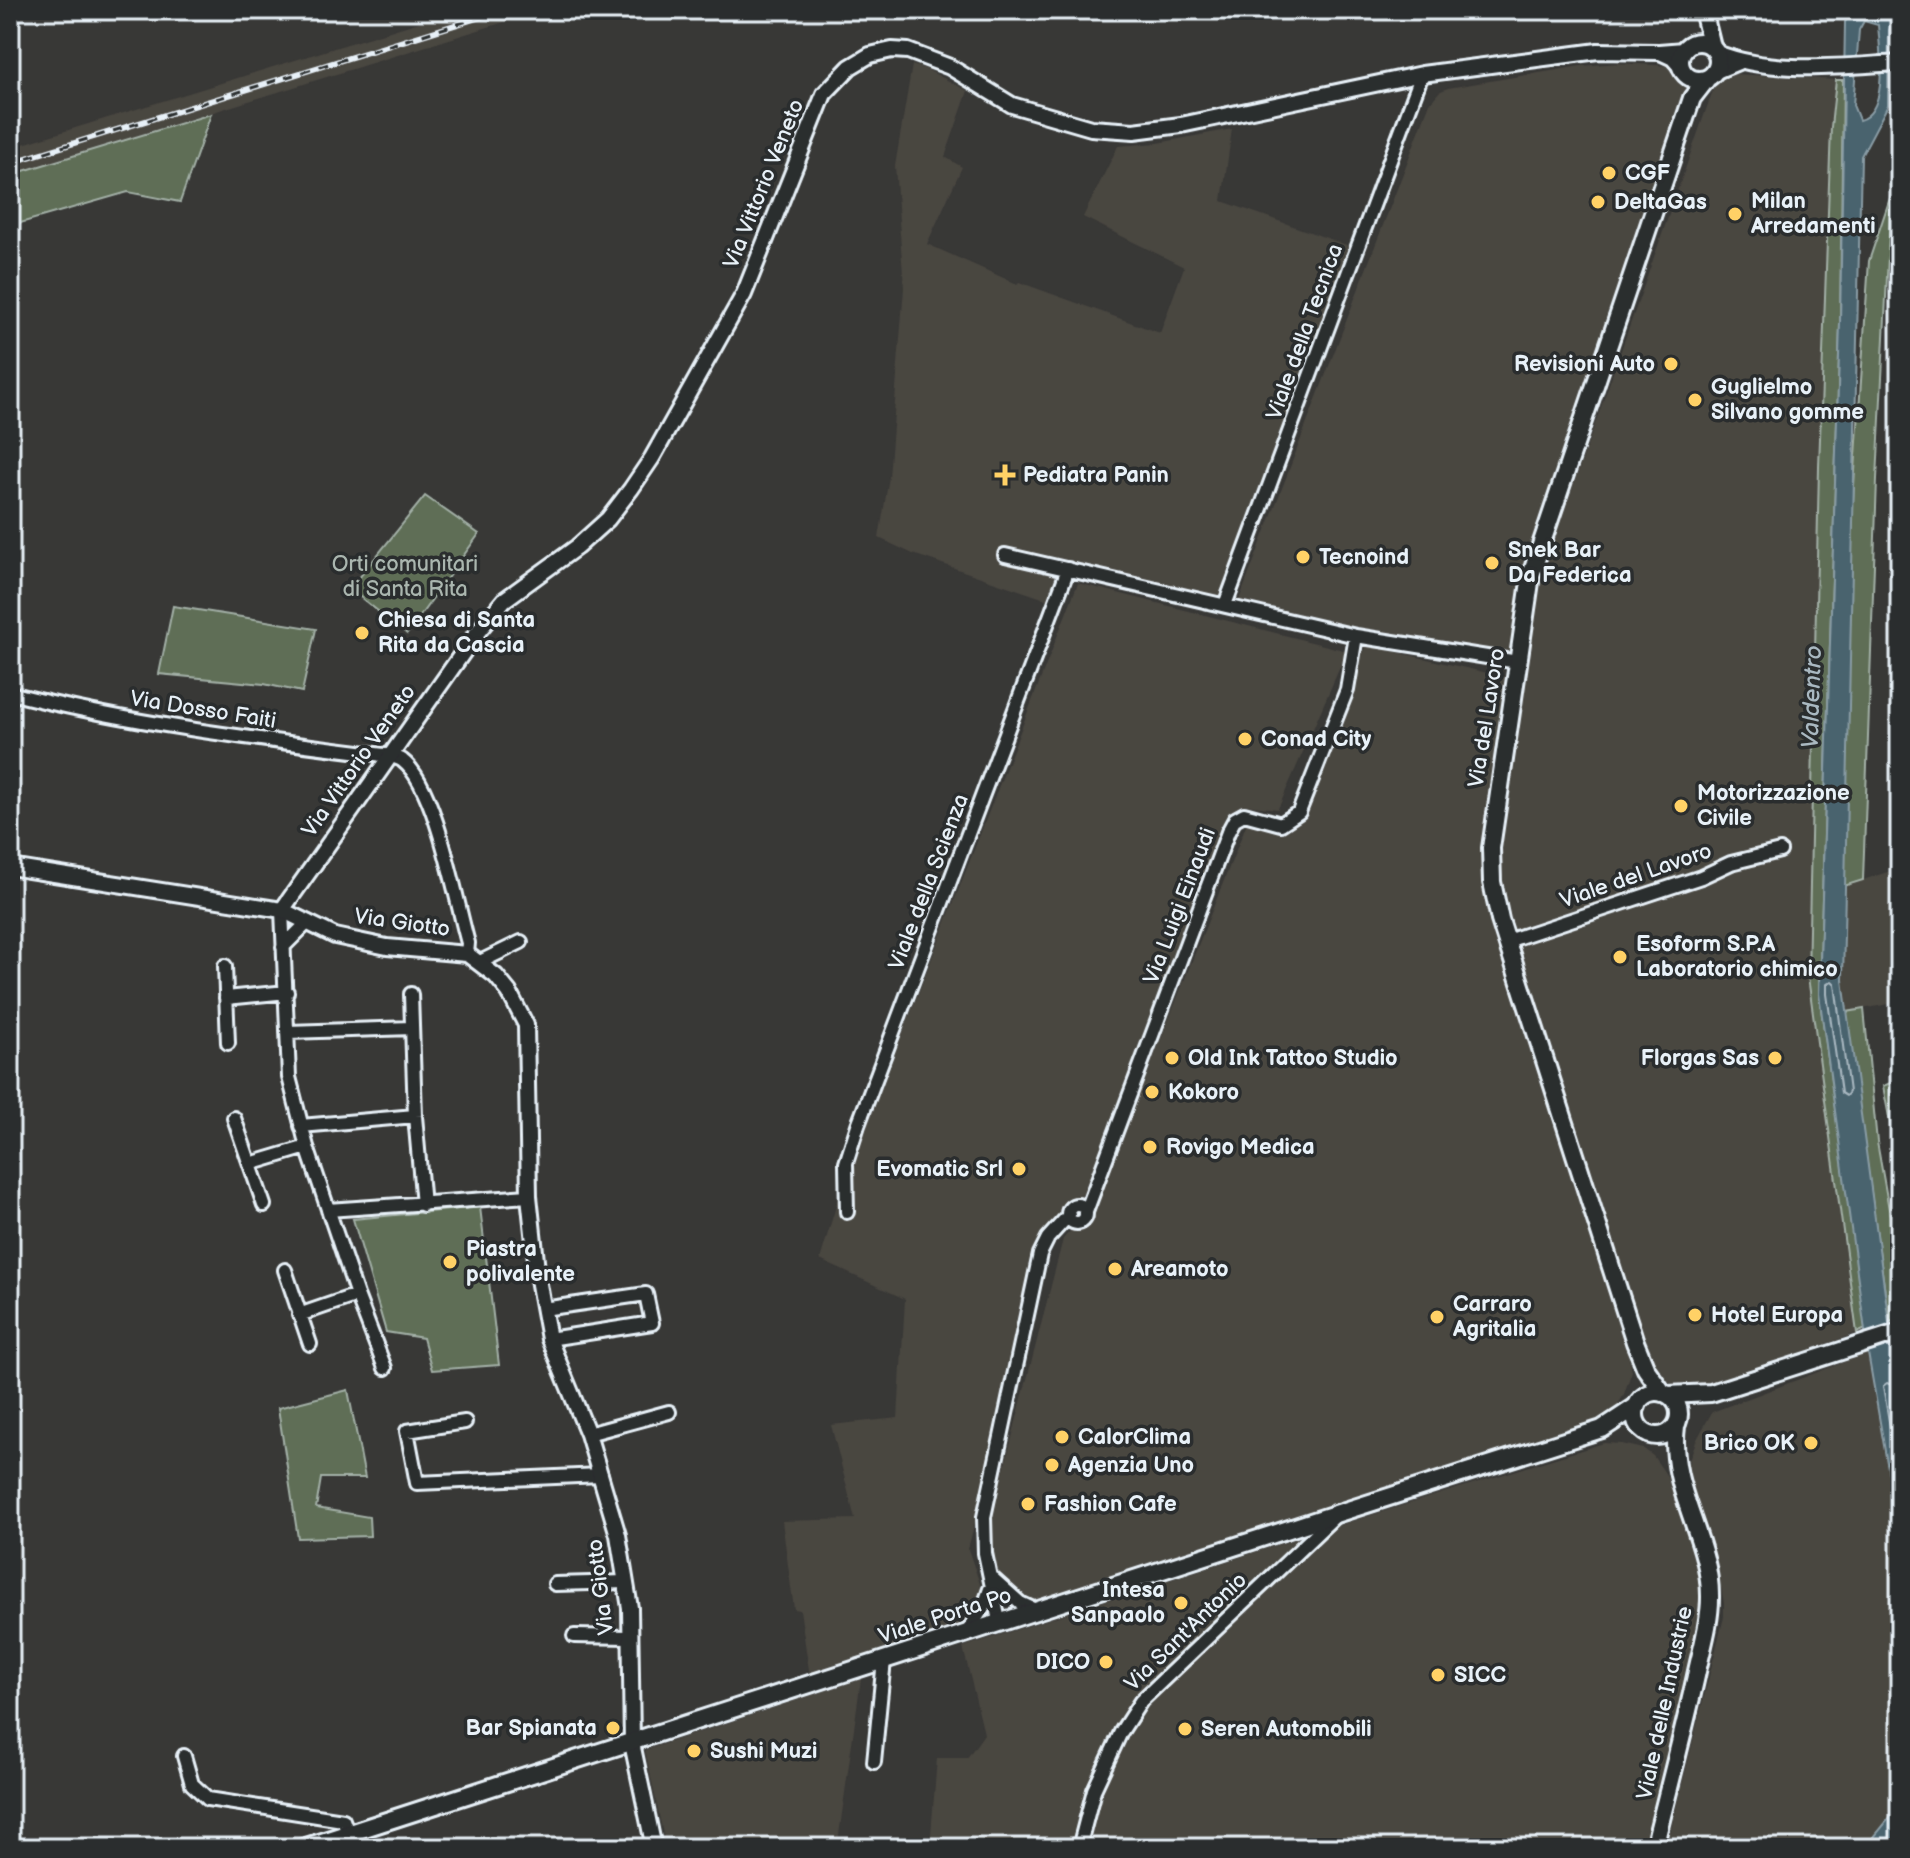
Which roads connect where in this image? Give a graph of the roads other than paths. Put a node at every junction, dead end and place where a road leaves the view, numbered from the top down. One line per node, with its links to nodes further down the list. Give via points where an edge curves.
1 (1703, 14): 2 (main road); 3 (main road)
2 (1714, 50): 3 (main road, via 1704,43); 4 (street); 7 (main road, via 1719,62)
3 (1686, 59): 6 (street, Via Vittorio Veneto, via 1659,52 1598,51); 7 (main road, via 1696,81); 8 (main road)
4 (1738, 62): 5 (street, via 1837,69); 7 (street)
5 (1898, 63)
6 (1422, 74): 11 (street, Viale della Tecnica); 15 (street, Via Vittorio Veneto, via 1134,131 1091,128 1012,105 950,67 908,51 870,55 850,67 824,94 744,294 652,458 608,519 504,600)
7 (1711, 75): 8 (main road)
8 (1692, 98): 13 (main road, Via del Lavoro, via 1531,575)
9 (1005, 555): 10 (street)
10 (1068, 569): 11 (street); 40 (street, Viale della Scienza, via 858,1125 846,1163)
11 (1225, 605): 12 (street)
12 (1356, 636): 13 (street); 62 (street, Via Luigi Einaudi, via 1347,690 1299,812 1281,824 1244,814 1235,819 1085,1207 1073,1207 1072,1219 1058,1227 1040,1254 984,1517)
13 (1518, 662): 20 (main road, Via del Lavoro, via 1491,848 1495,900)
14 (10, 693): 15 (street, Via Dosso Faiti, via 215,734)
15 (392, 756): 18 (street, Via Vittorio Veneto); 23 (street, via 404,761 435,817)
16 (1780, 851): 20 (street, Viale del Lavoro)
17 (10, 867): 18 (street, Via Giotto)
18 (282, 910): 19 (street, Via Giotto); 22 (street)
19 (308, 922): 22 (street); 23 (street, Via Giotto, via 335,936)
20 (1507, 941): 48 (main road, Via del Lavoro)
21 (521, 942): 23 (street)
22 (282, 944): 25 (street)
23 (473, 958): 36 (street, Via Giotto, via 509,992 526,1025)
24 (225, 966): 27 (street)
25 (287, 992): 27 (street); 29 (street)
26 (411, 994): 28 (street)
27 (226, 998): 30 (street)
28 (412, 1028): 29 (street); 31 (street)
29 (288, 1032): 33 (street, via 289,1077)
30 (228, 1043)
31 (415, 1116): 33 (street); 38 (street)
32 (234, 1118): 35 (street)
33 (301, 1126): 34 (street)
34 (307, 1147): 35 (street); 39 (street)
35 (250, 1164): 37 (street)
36 (529, 1196): 38 (street); 43 (street, Via Giotto)
37 (264, 1205)
38 (423, 1205): 39 (street)
39 (328, 1210): 42 (street)
40 (847, 1212)
41 (285, 1270): 44 (street)
42 (357, 1295): 44 (street); 49 (street)
43 (543, 1309): 46 (street, Via Giotto); 46 (street, via 646,1294 652,1323)
44 (299, 1315): 47 (street)
45 (1898, 1333): 50 (main road, Viale Porta Po)
46 (549, 1339): 58 (street, Via Giotto)
47 (310, 1344)
48 (1638, 1350): 51 (main road); 52 (main road)
49 (385, 1368)
50 (1711, 1393): 51 (main road, Viale Porta Po); 55 (main road, Viale Porta Po)
51 (1666, 1394): 52 (main road, Viale Porta Po, via 1650,1393); 55 (main road, via 1676,1403)
52 (1638, 1404): 56 (main road, Viale Porta Po); 57 (main road, via 1635,1417)
53 (669, 1412): 58 (street)
54 (465, 1422): 59 (street, via 407,1431 417,1483)
55 (1677, 1423): 57 (main road, Viale Porta Po, via 1661,1436); 60 (main road, Viale delle Industrie)
56 (1602, 1429): 57 (main road, Viale Porta Po); 61 (main road, Viale Porta Po)
57 (1646, 1433): 60 (main road, Viale delle Industrie)
58 (588, 1434): 59 (street, Via Giotto)
59 (601, 1475): 63 (street, Via Giotto)
60 (1677, 1475): 78 (main road, Viale delle Industrie, via 1710,1597)
61 (1339, 1513): 65 (main road, Viale Porta Po); 77 (street, Via Sant'Antonio, via 1141,1701 1094,1790)
62 (992, 1578): 65 (street); 66 (street, via 1003,1594); 67 (street, via 984,1606)
63 (626, 1582): 64 (street); 69 (street, Via Giotto)
64 (555, 1584)
65 (1035, 1610): 66 (main road, Viale Porta Po)
66 (1005, 1619): 67 (main road, Viale Porta Po)
67 (968, 1631): 70 (main road, Viale Porta Po)
68 (574, 1636): 69 (street)
69 (629, 1637): 71 (street, Via Giotto)
70 (884, 1660): 71 (main road, Viale Porta Po); 73 (street)
71 (632, 1743): 74 (main road, Viale Porta Po); 75 (street, Via Giotto)
72 (184, 1756): 74 (street, via 192,1784 208,1799 343,1820)
73 (874, 1762)
74 (348, 1833): 76 (main road, Viale Porta Po)
75 (651, 1847)
76 (303, 1848)
77 (1079, 1848)
78 (1654, 1848)

